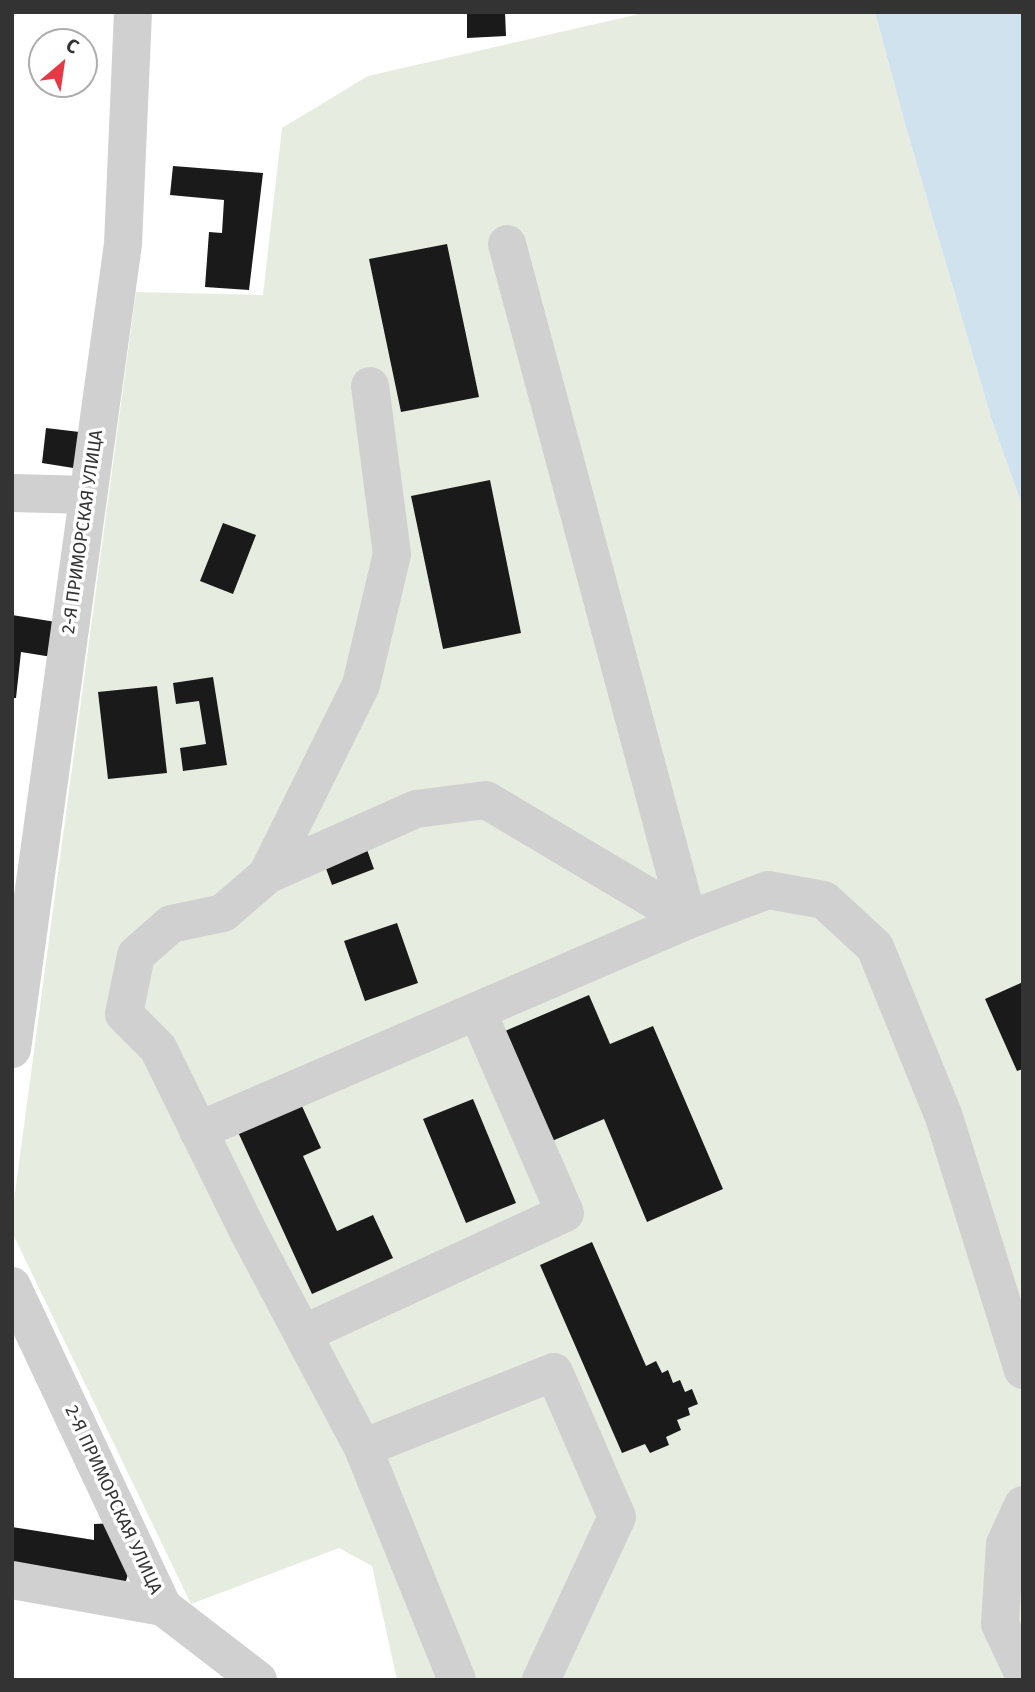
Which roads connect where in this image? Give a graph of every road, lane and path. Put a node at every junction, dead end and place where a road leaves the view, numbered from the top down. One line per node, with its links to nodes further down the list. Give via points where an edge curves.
1 (133, 12): 5 (street, 2-Я ПРИМОРСКАЯ УЛИЦА, via 123,244)
2 (507, 244): 7 (street)
3 (370, 386): 6 (street, via 392,554 361,685)
4 (12, 494): 5 (street)
5 (88, 495): 9 (street, 2-Я ПРИМОРСКАЯ УЛИЦА)
6 (267, 875): 7 (street, via 416,809 486,800); 10 (street, via 223,913 171,924 136,955 124,1014 158,1048)
7 (688, 920): 8 (street); 13 (street, via 768,890 824,900 874,947 944,1117)
8 (477, 1011): 10 (street); 12 (street, via 565,1213)
9 (12, 1049)
10 (198, 1131): 12 (street)
11 (12, 1286): 17 (street, 2-Я ПРИМОРСКАЯ УЛИЦА)
12 (303, 1334): 14 (street)
13 (1023, 1370)
14 (363, 1448): 20 (street); 21 (street, via 554,1372 617,1517)
15 (1023, 1505): 18 (street, via 1004,1544 1000,1624)
16 (12, 1580): 17 (street)
17 (163, 1606): 19 (street, 2-Я ПРИМОРСКАЯ УЛИЦА)
18 (1023, 1673)
19 (258, 1680)
20 (457, 1680)
21 (541, 1680)

